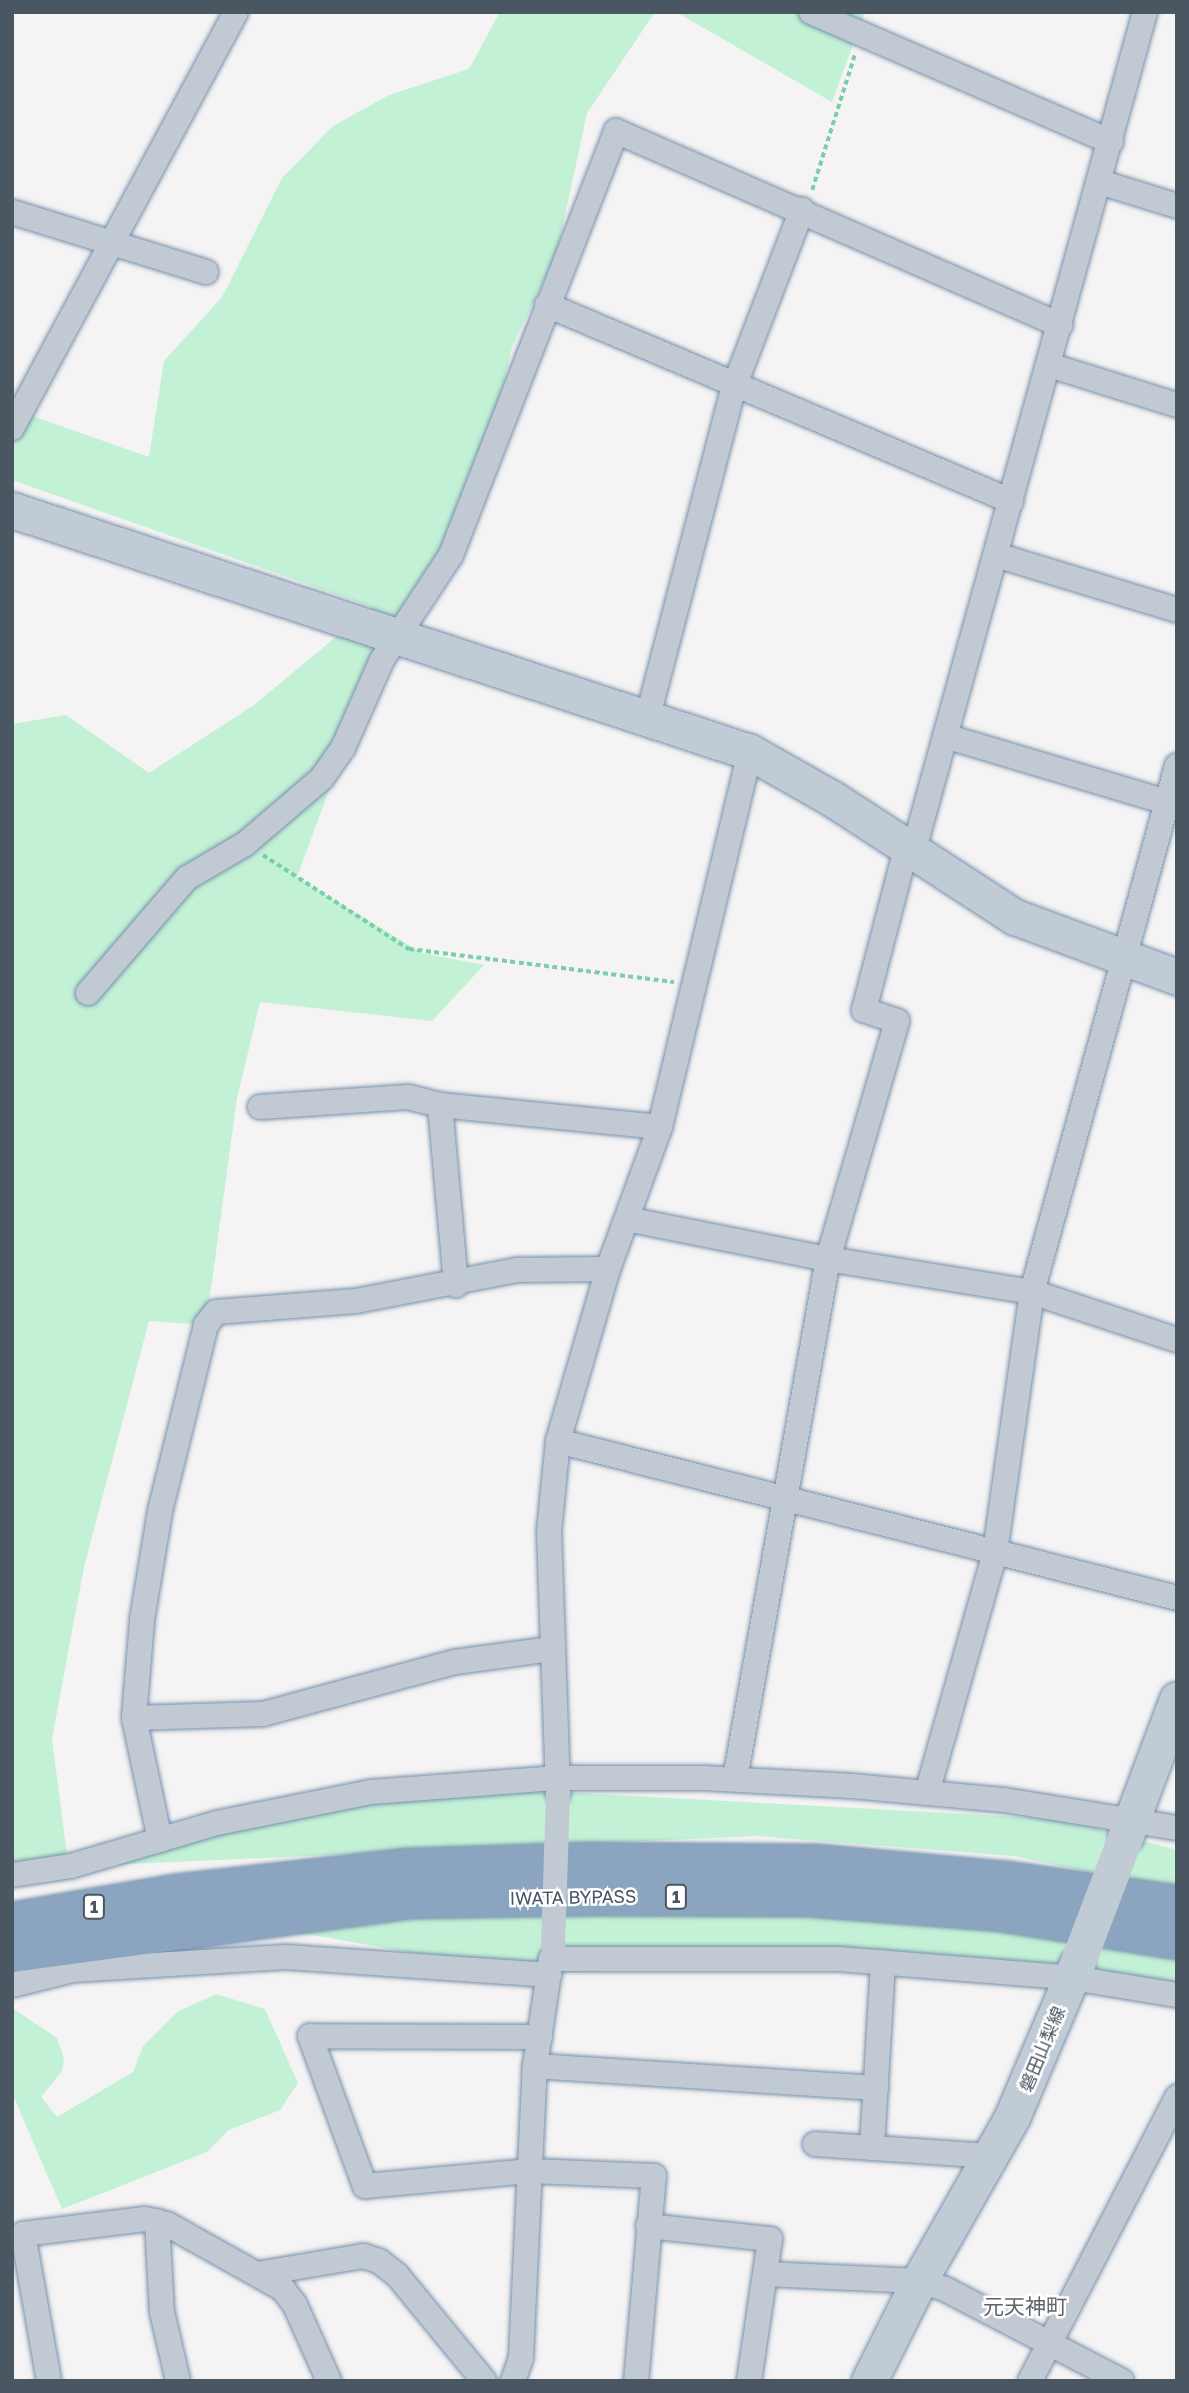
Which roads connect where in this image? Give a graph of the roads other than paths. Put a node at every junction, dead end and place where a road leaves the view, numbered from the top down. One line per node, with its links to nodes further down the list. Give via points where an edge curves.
1 (236, 12): 9 (street)
2 (811, 12): 4 (street)
3 (1145, 12): 4 (street)
4 (1111, 142): 5 (street)
5 (1100, 182): 6 (street); 12 (street)
6 (1177, 205)
7 (804, 211): 11 (street, via 616,131); 12 (street); 14 (street)
8 (12, 212): 9 (street)
9 (112, 243): 10 (street); 16 (street)
10 (206, 272)
11 (547, 305): 14 (street); 21 (street, via 451,555)
12 (1060, 325): 13 (street)
13 (1049, 365): 15 (street); 17 (street)
14 (734, 387): 17 (street); 22 (street)
15 (1177, 405)
16 (12, 428)
17 (1011, 501): 19 (street)
18 (12, 510): 21 (street)
19 (996, 555): 20 (street); 23 (street)
20 (1177, 610)
21 (399, 634): 22 (street); 30 (street, via 382,660 343,748 322,778 245,844 187,878)
22 (648, 716): 24 (street)
23 (945, 736): 26 (street); 27 (street)
24 (750, 752): 27 (street); 33 (street)
25 (1177, 766): 26 (street)
26 (1172, 804): 28 (street)
27 (910, 847): 28 (street, via 1015,917); 35 (street, via 864,1010 897,1021)
28 (1121, 960): 29 (street); 38 (street)
29 (1177, 977)
30 (88, 993)
31 (440, 1105): 32 (street, via 408,1097); 33 (street); 37 (street)
32 (260, 1107)
33 (660, 1127): 34 (street)
34 (627, 1219): 35 (street); 36 (street)
35 (828, 1259): 38 (street); 41 (street)
36 (608, 1269): 37 (street, via 517,1270); 40 (street)
37 (456, 1285): 46 (street, via 356,1301 216,1312 206,1325 160,1511 142,1620)
38 (1032, 1292): 39 (street); 42 (street)
39 (1177, 1340)
40 (558, 1441): 41 (street); 44 (street, via 549,1531)
41 (785, 1499): 42 (street); 47 (street)
42 (995, 1552): 43 (street); 49 (street)
43 (1177, 1598)
44 (551, 1649): 46 (street, via 455,1662 263,1714); 48 (street)
45 (1177, 1699): 50 (street, 磐田山梨線)
46 (134, 1717): 52 (street)
47 (736, 1779): 48 (street); 49 (street)
48 (558, 1786): 52 (street, via 371,1792); 60 (street, bridge)
49 (927, 1793): 50 (street)
50 (1129, 1827): 51 (street); 63 (street, 磐田山梨線, bridge)
51 (1177, 1828)
52 (159, 1840): 53 (street, via 71,1866)
53 (12, 1875)
54 (12, 1901): 56 (highway)
55 (1177, 1905): 56 (highway, IWATA BYPASS / 1, via 1007,1881 789,1864 590,1862 410,1868)
56 (175, 1912): 57 (highway, IWATA BYPASS / 1); 58 (highway, IWATA BYPASS / 1, via 411,1899 808,1897 1001,1912); 59 (highway, IWATA BYPASS / 1); 62 (highway)
57 (12, 1922)
58 (1177, 1940)
59 (12, 1953)
60 (551, 1960): 61 (street); 64 (street, via 286,1957 72,1970); 66 (street)
61 (883, 1962): 63 (street); 68 (street)
62 (12, 1964)
63 (1075, 1971): 65 (street); 72 (street, 磐田山梨線)
64 (12, 1985)
65 (1177, 1996)
66 (540, 2037): 67 (street); 73 (street, via 310,2036 365,2186)
67 (535, 2066): 68 (street); 73 (street)
68 (876, 2088): 71 (street)
69 (1177, 2097): 79 (street)
70 (815, 2144): 71 (street)
71 (872, 2148): 72 (street)
72 (992, 2156): 78 (street, 磐田山梨線)
73 (531, 2171): 75 (street, via 654,2176); 84 (street, via 521,2358)
74 (157, 2221): 76 (street); 80 (street, via 23,2234); 81 (street, via 162,2312)
75 (648, 2226): 77 (street, via 770,2239); 85 (street)
76 (257, 2274): 82 (street, via 283,2289 295,2305); 83 (street, via 362,2256 380,2261)
77 (765, 2274): 78 (street); 86 (street)
78 (919, 2281): 79 (street); 87 (street, 磐田山梨線)
79 (1049, 2343): 88 (street); 89 (street)
80 (49, 2381)
81 (178, 2381)
82 (329, 2381)
83 (484, 2381)
84 (513, 2381)
85 (636, 2381)
86 (749, 2381)
87 (869, 2381)
88 (1030, 2381)
89 (1122, 2381)

